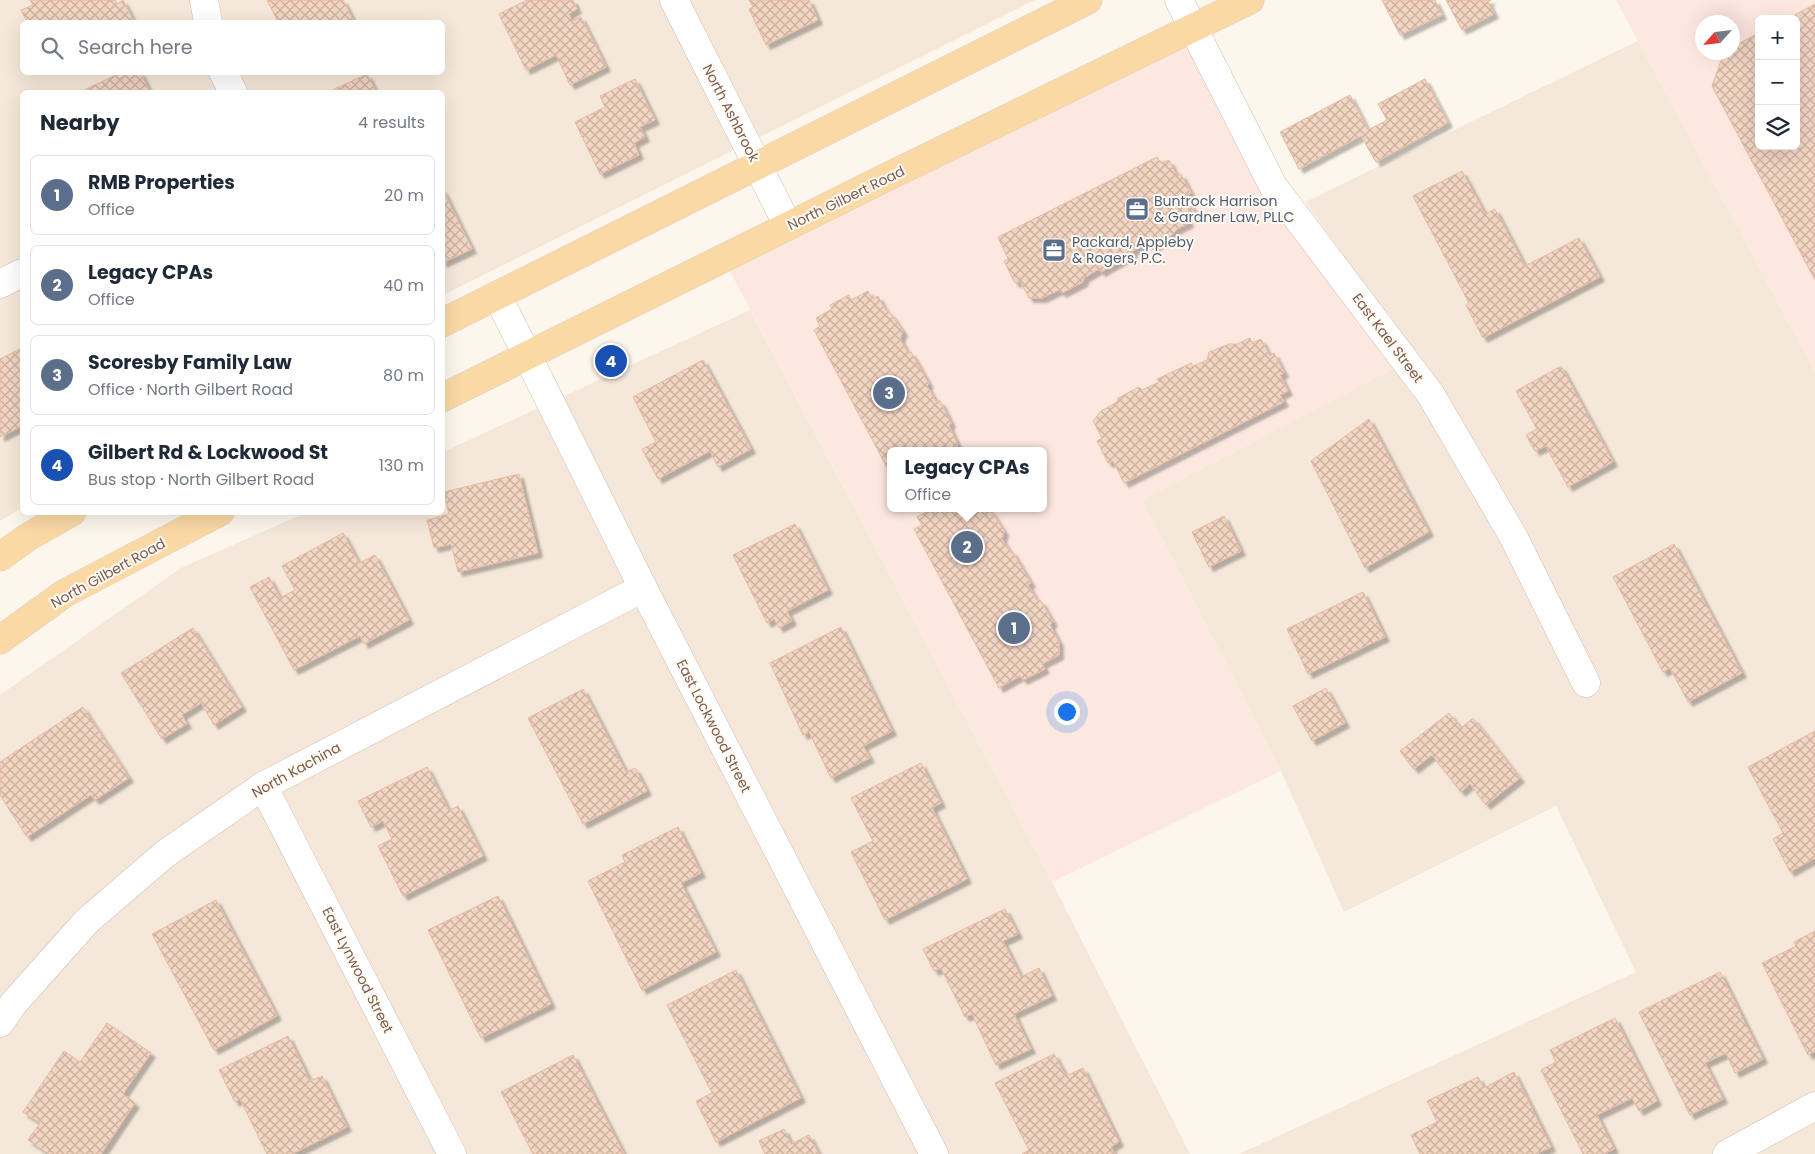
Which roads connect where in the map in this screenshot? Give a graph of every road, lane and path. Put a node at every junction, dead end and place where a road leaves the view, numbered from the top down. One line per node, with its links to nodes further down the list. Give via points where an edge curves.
1 (204, 0): 6 (street)
2 (674, 0): 10 (street, North Ashbrook)
3 (1088, 0): 10 (main road)
4 (1179, 0): 7 (street, East Kael Street)
5 (1250, 0): 7 (main road, North Gilbert Road)
6 (208, 20)
7 (1193, 28): 11 (main road, North Gilbert Road); 23 (street, East Kael Street, via 1273,186 1432,395 1513,536)
8 (224, 75): 9 (street)
9 (232, 90)
10 (758, 166): 11 (street, North Ashbrook); 14 (main road)
11 (788, 226): 16 (main road, North Gilbert Road)
12 (20, 274): 13 (street)
13 (0, 284)
14 (497, 295): 15 (main road); 16 (street, East Lockwood Street)
15 (445, 321)
16 (527, 356): 17 (main road, North Gilbert Road); 21 (street, East Lockwood Street)
17 (445, 397)
18 (67, 515): 20 (main road)
19 (214, 515): 22 (main road, North Gilbert Road, via 65,593)
20 (0, 557)
21 (643, 588): 24 (street, North Kachina); 28 (street, East Lockwood Street)
22 (0, 640)
23 (1586, 683)
24 (263, 786): 25 (street, North Kachina, via 165,854 87,921); 27 (street, East Lynwood Street)
25 (0, 1023)
26 (1815, 1106): 29 (street)
27 (452, 1154)
28 (934, 1154)
29 (1727, 1154)

